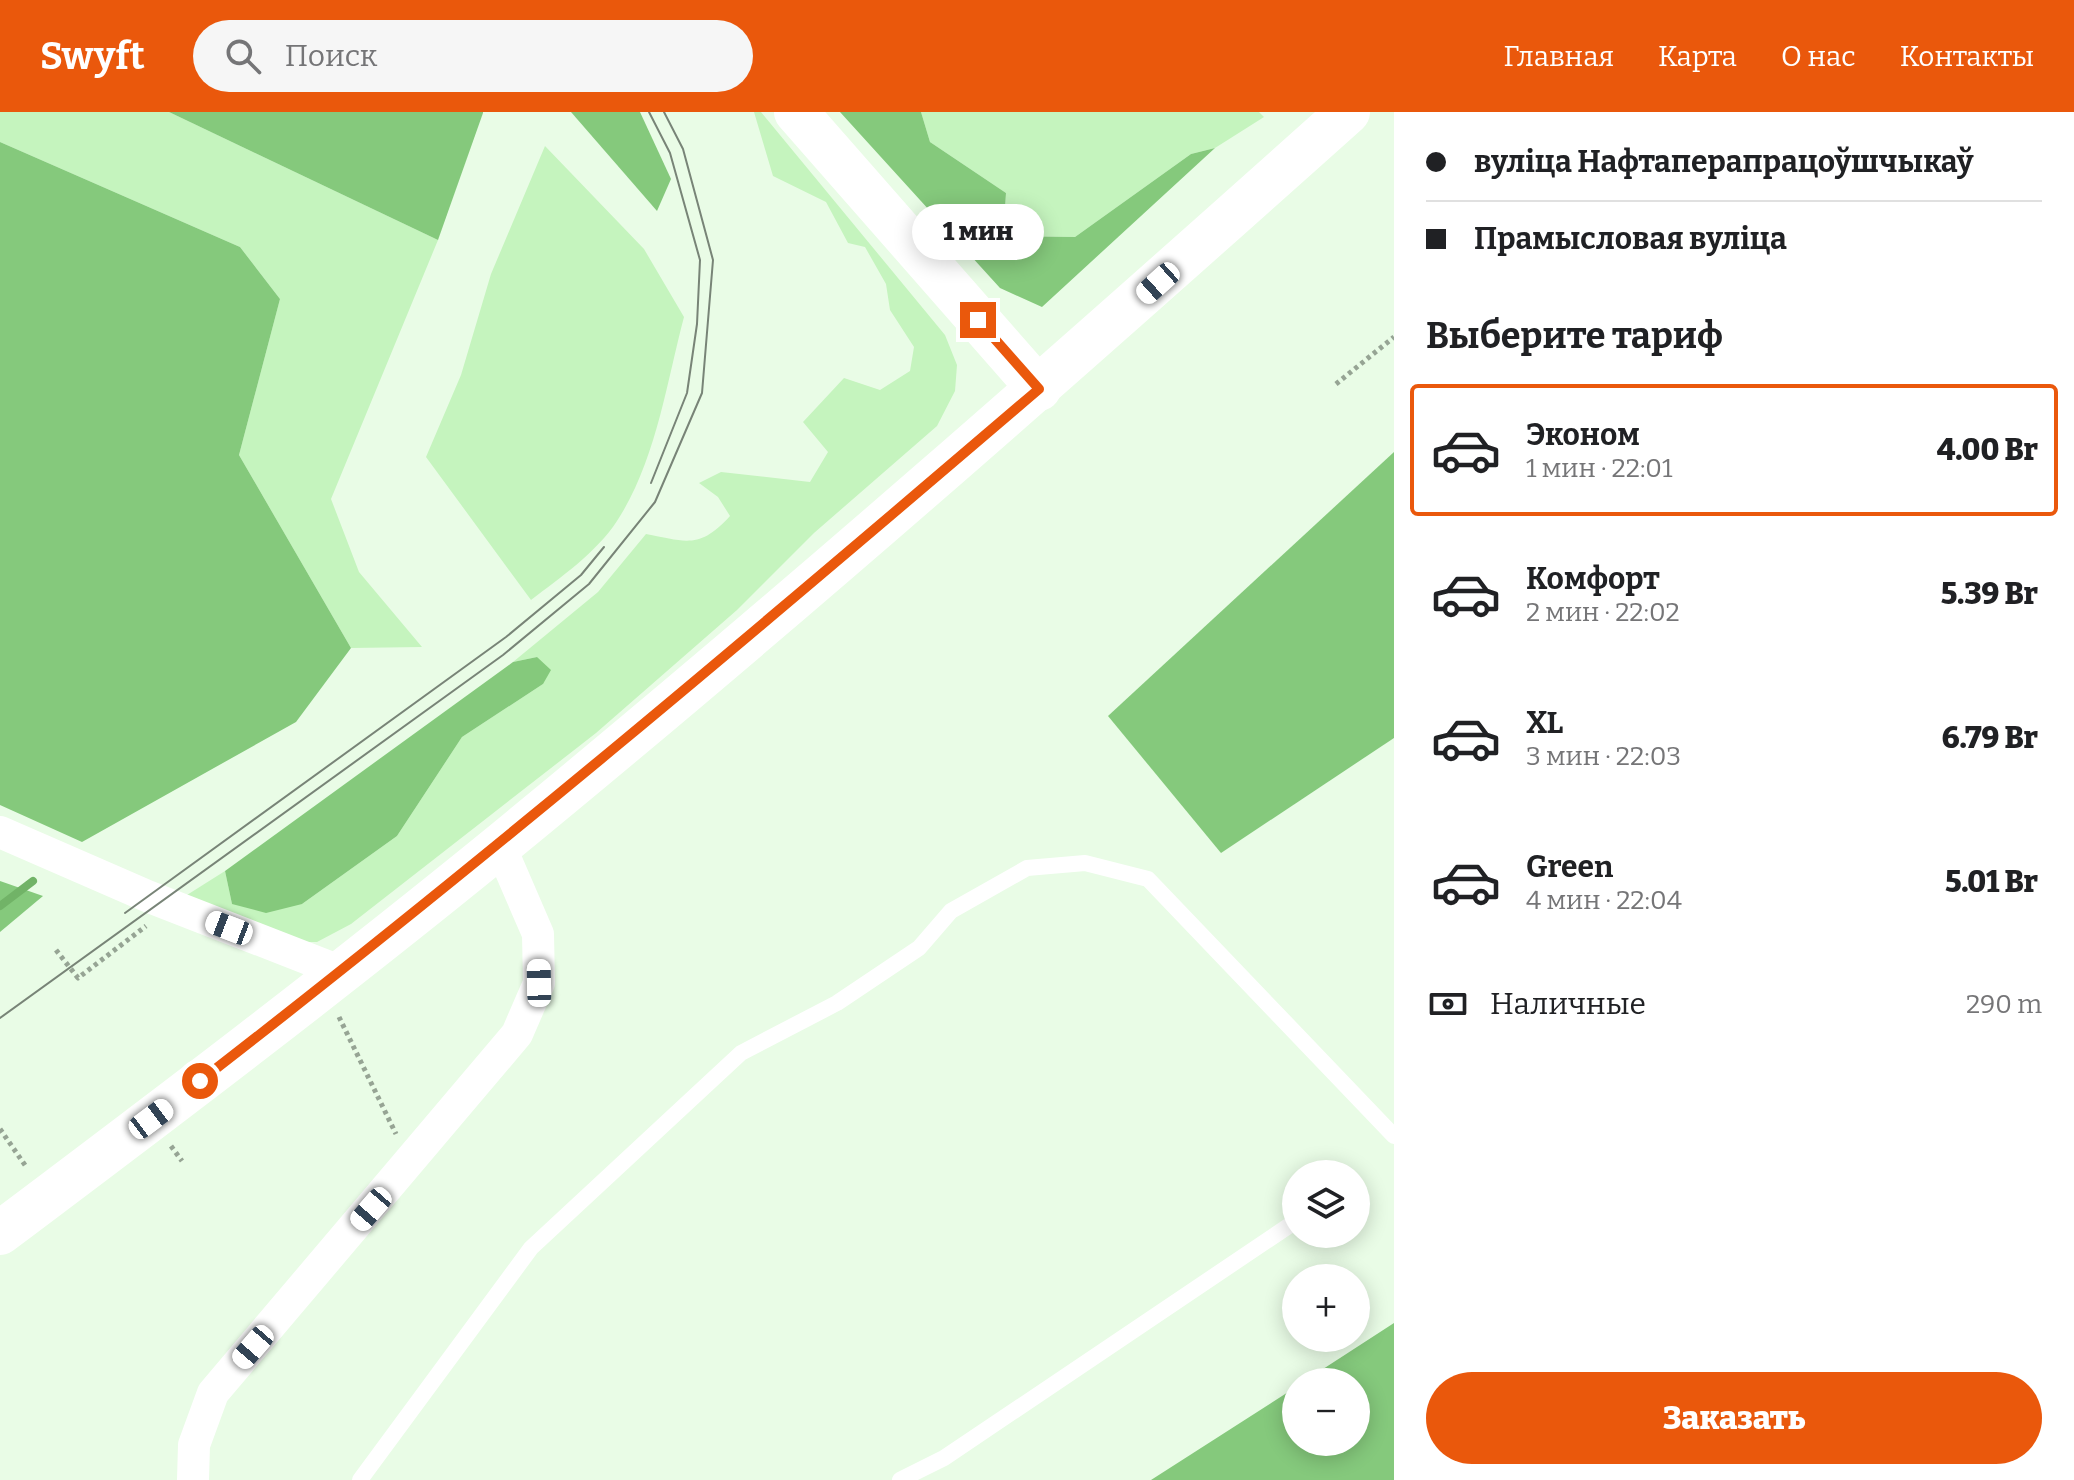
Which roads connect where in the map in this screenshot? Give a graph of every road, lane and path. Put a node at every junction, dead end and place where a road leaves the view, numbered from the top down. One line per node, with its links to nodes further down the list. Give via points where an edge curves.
1 (796, 112): 5 (main road)
2 (1348, 112): 5 (main road)
3 (1394, 337): 4 (path)
4 (1336, 384)
5 (1039, 389): 7 (main road)
6 (0, 832): 8 (street)
7 (500, 846): 10 (main road); 13 (street, via 538,934 539,983 517,1034)
8 (172, 906): 9 (path, via 78,978); 10 (street)
9 (56, 950)
10 (333, 979): 13 (path); 16 (main road)
11 (0, 1129): 14 (path, via 28,1166)
12 (1394, 1136): 18 (lane, via 1148,879 1085,863 1027,868 951,911 919,948 837,1003 741,1053 531,1248)
13 (411, 1163): 17 (street, via 213,1393 194,1445)
14 (19, 1173)
15 (1282, 1230): 19 (lane, via 944,1458)
16 (0, 1233)
17 (193, 1480)
18 (360, 1480)
19 (900, 1480)

